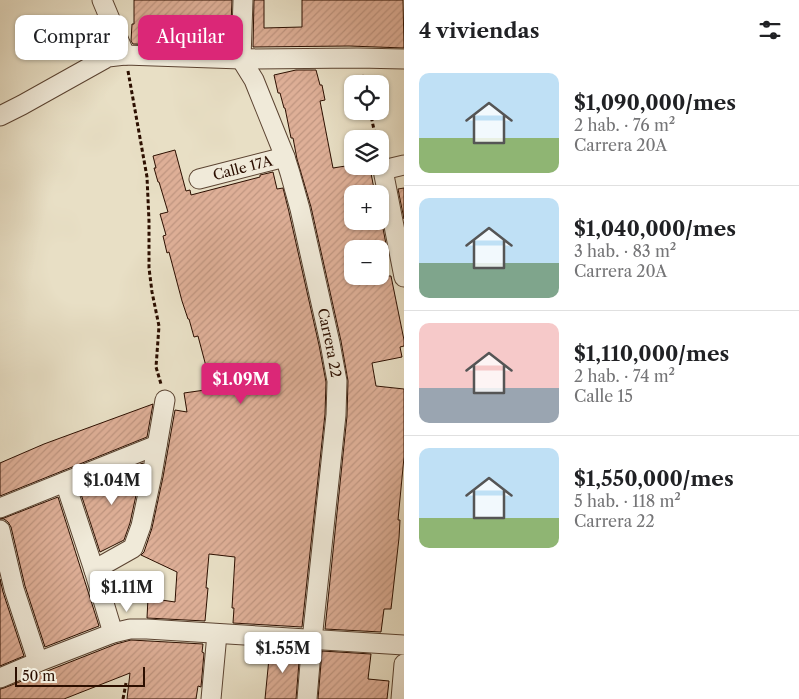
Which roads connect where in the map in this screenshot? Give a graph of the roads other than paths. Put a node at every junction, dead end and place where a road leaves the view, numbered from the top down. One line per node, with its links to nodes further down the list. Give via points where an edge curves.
1 (102, 0): 3 (street)
2 (243, 0): 4 (street)
3 (108, 15)
4 (242, 15)
5 (243, 59): 6 (street)
6 (404, 59)
7 (103, 60): 9 (street)
8 (242, 60): 10 (street, Carrera 22, via 254,80)
9 (0, 116)
10 (286, 157): 12 (street, Calle 17A); 23 (street, Carrera 22, via 337,381)
11 (404, 165): 13 (street, via 383,170)
12 (199, 179)
13 (404, 277)
14 (165, 400): 15 (street)
15 (156, 445): 16 (street); 19 (street, via 142,526 133,548)
16 (65, 482): 17 (street); 19 (street)
17 (0, 508)
18 (0, 530): 20 (street)
19 (94, 570): 21 (street)
20 (7, 592): 25 (street)
21 (113, 634): 22 (street, via 147,629); 25 (street)
22 (217, 634): 23 (street); 28 (street)
23 (312, 640): 24 (street); 29 (street, Carrera 22)
24 (404, 645)
25 (38, 662): 27 (street)
26 (404, 664): 30 (street)
27 (0, 678)
28 (211, 699)
29 (307, 699)
30 (401, 699)

